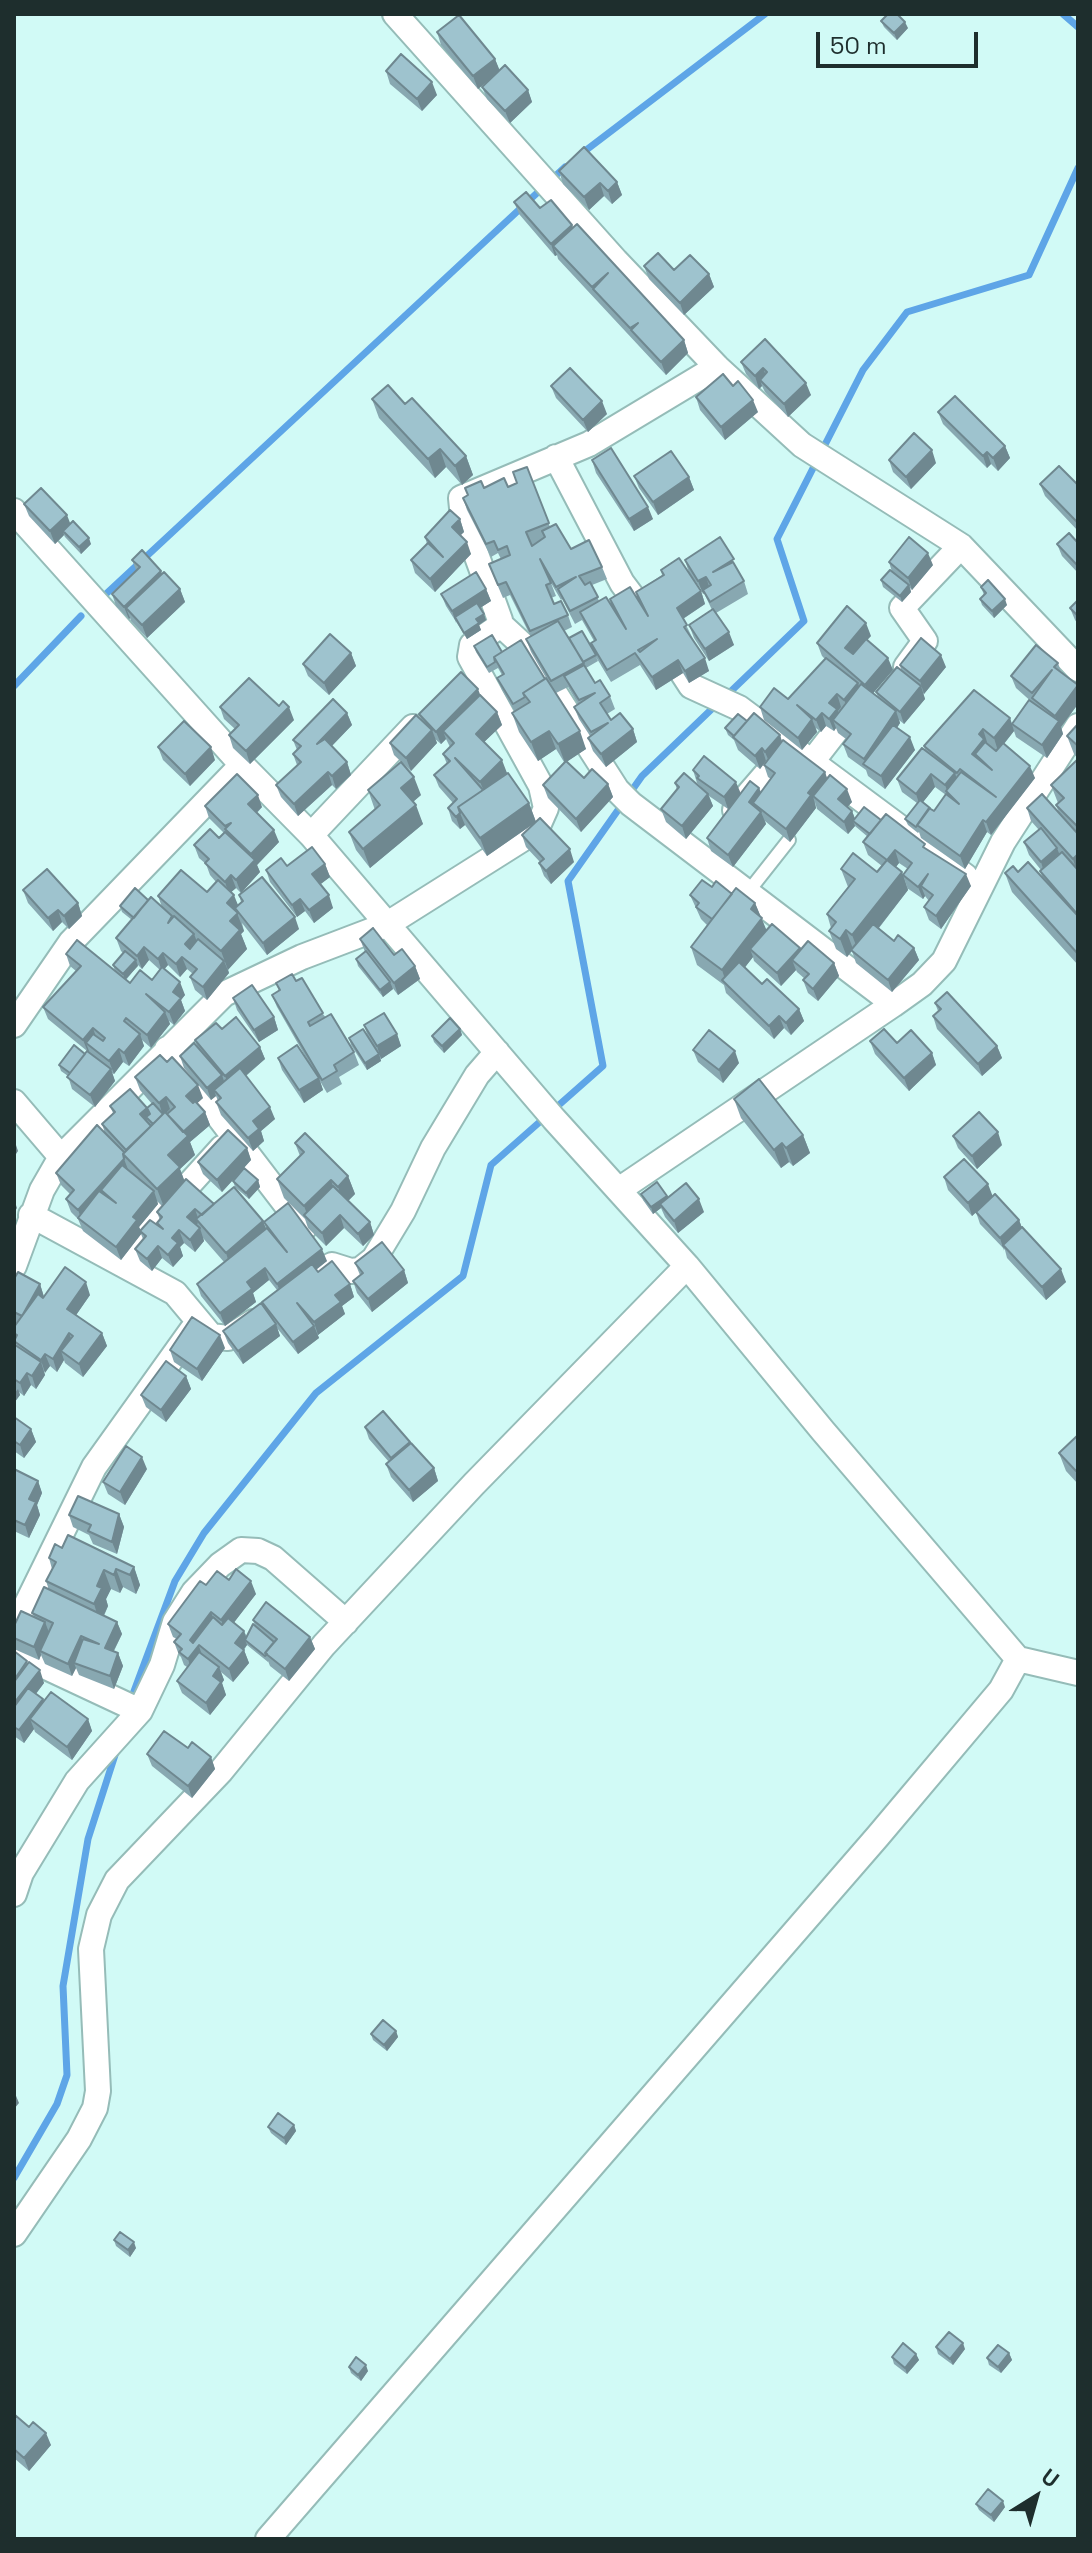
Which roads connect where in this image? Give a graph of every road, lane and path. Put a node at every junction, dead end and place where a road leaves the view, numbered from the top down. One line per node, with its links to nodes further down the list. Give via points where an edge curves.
1 (395, 14): 2 (street)
2 (717, 367): 3 (street, via 629,422); 5 (street, via 802,445)
3 (556, 457): 6 (street, via 461,498 463,518); 12 (street, via 623,585 690,685 726,700)
4 (14, 511): 14 (street)
5 (961, 546): 8 (street); 13 (street, via 902,608 925,644 883,692 862,697)
6 (500, 624): 7 (street, via 472,645); 17 (street, via 526,648 624,797)
7 (474, 666): 9 (street); 20 (street, via 541,786 546,808 542,820 524,838)
8 (1078, 669)
9 (452, 687)
10 (430, 708): 15 (street)
11 (1078, 726): 18 (street)
12 (789, 747): 13 (street); 17 (street)
13 (811, 763): 18 (street, via 830,785)
14 (242, 765): 15 (street); 22 (street, via 71,942)
15 (311, 835): 20 (street)
16 (789, 840): 19 (lane)
17 (697, 854): 19 (street)
18 (979, 885): 21 (street, via 944,961)
19 (748, 892): 21 (street)
20 (386, 925): 23 (street, via 235,987); 24 (street)
21 (894, 1004): 28 (street)
22 (14, 1025)
23 (167, 1049): 26 (street); 27 (street)
24 (497, 1052): 28 (street); 31 (street, via 433,1148 384,1246 360,1270)
25 (14, 1102): 27 (street)
26 (234, 1135): 30 (street, via 145,1233); 31 (street)
27 (61, 1157): 29 (street)
28 (620, 1189): 33 (street)
29 (31, 1215): 30 (street); 32 (street)
30 (124, 1265): 36 (street, via 175,1293)
31 (332, 1265): 34 (street)
32 (14, 1266)
33 (687, 1266): 37 (street); 40 (street)
34 (292, 1292)
35 (271, 1308): 36 (street, via 223,1340 211,1336)
36 (198, 1321): 38 (street, via 94,1467)
37 (346, 1622): 42 (street, via 273,1558 241,1550 211,1574 175,1622); 44 (street, via 221,1771 117,1880 99,1915 91,1949 95,2108)
38 (14, 1630)
39 (14, 1652): 42 (street)
40 (1018, 1659): 41 (street); 45 (street, via 1001,1690 878,1836)
41 (1078, 1673)
42 (140, 1711): 43 (street, via 77,1781 21,1873)
43 (14, 1894)
44 (14, 2234)
45 (268, 2539)

